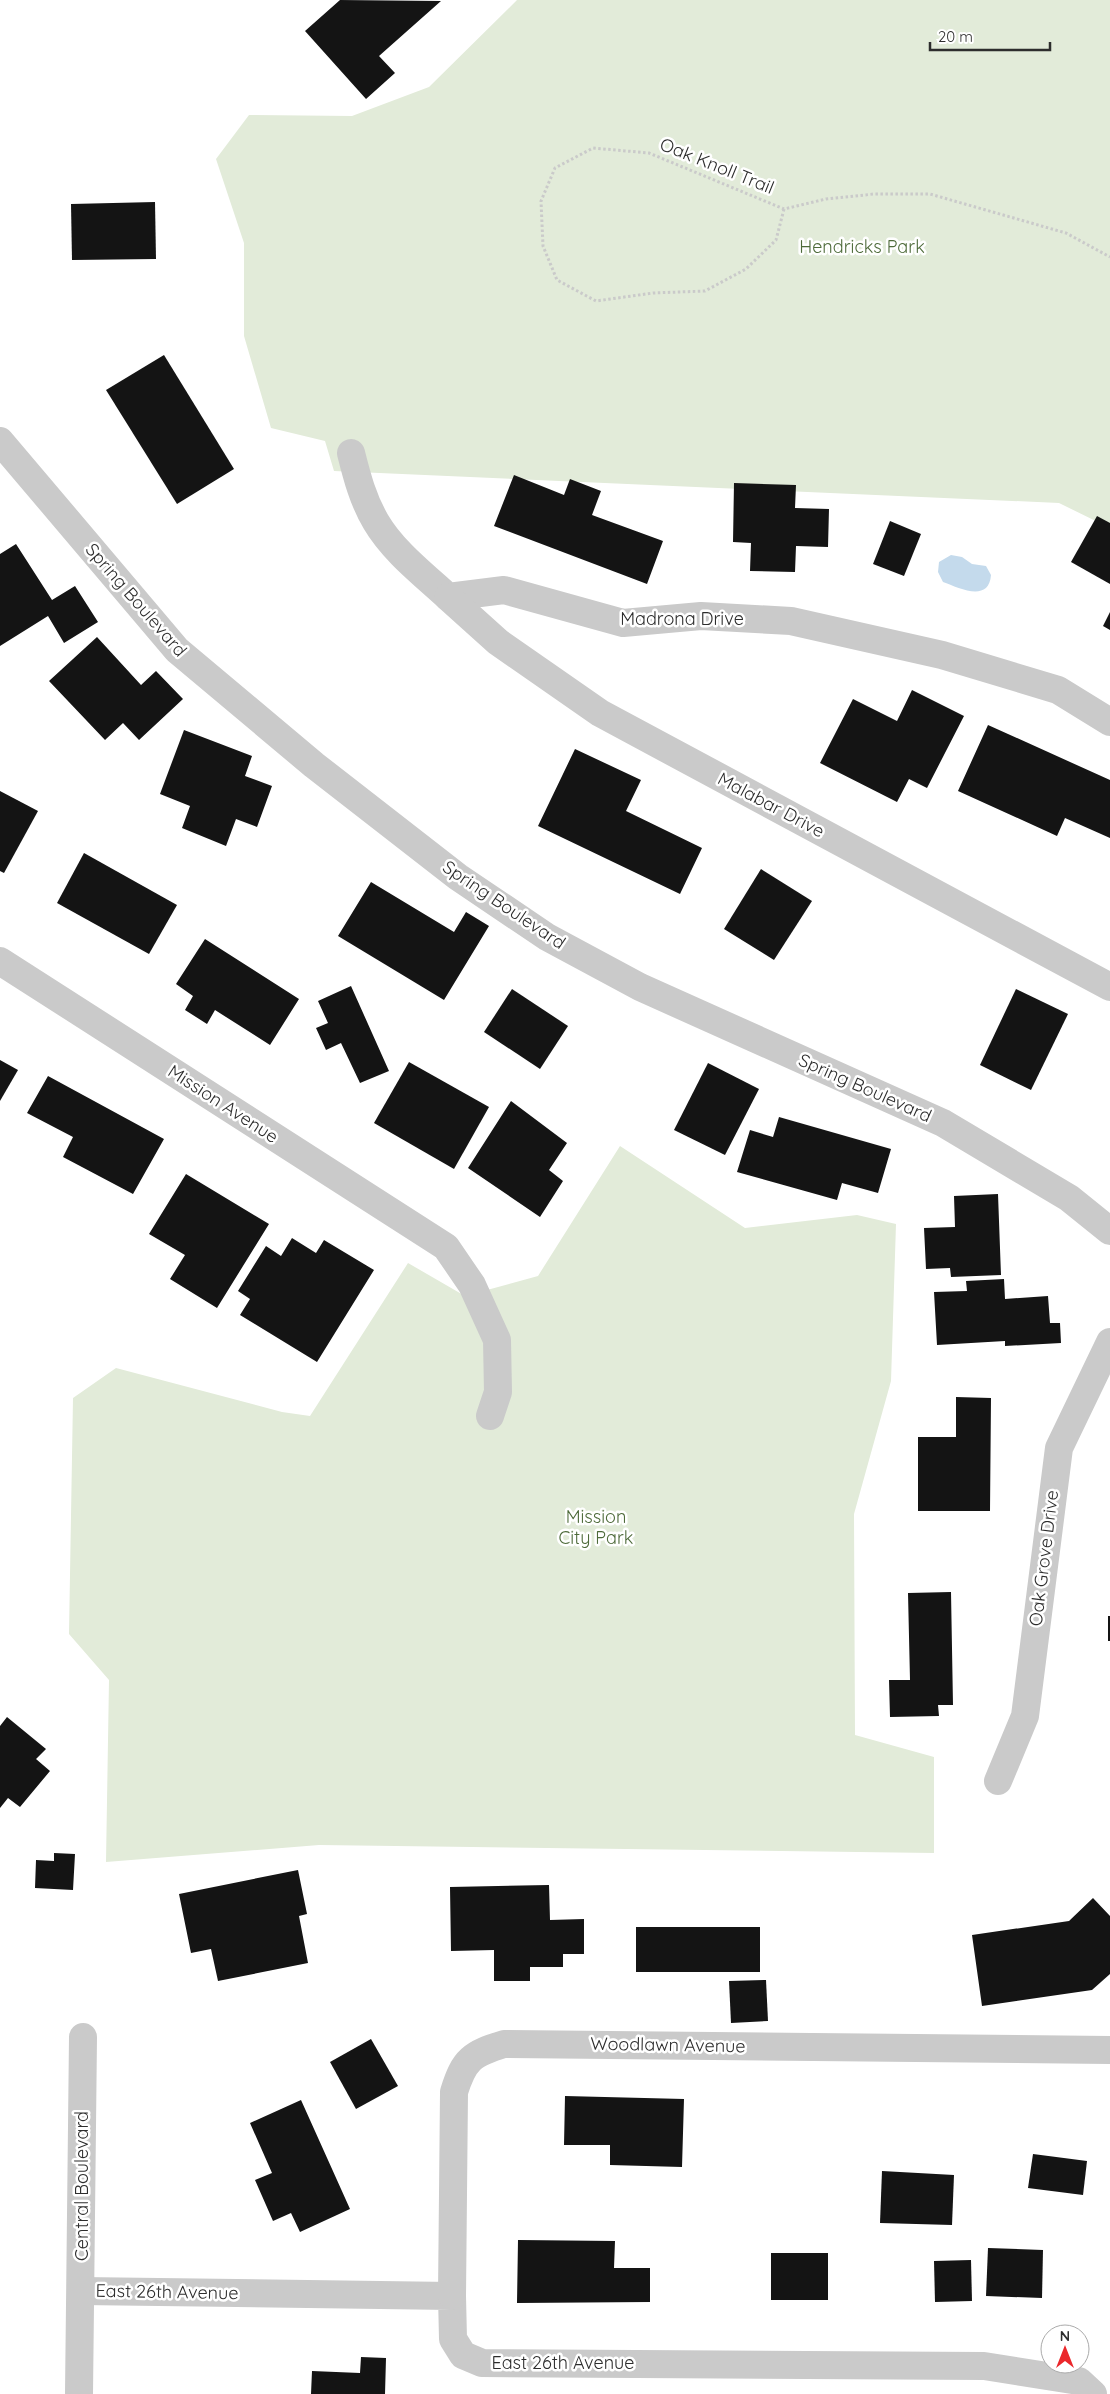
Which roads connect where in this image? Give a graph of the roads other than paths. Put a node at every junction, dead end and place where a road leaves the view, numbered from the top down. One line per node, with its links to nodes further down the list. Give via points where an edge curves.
1 (0, 441): 7 (street, Spring Boulevard, via 177,650 314,765 458,877 547,936 640,987 943,1123 1069,1198)
2 (351, 453): 3 (street, via 361,491 376,522 405,557)
3 (448, 597): 4 (street, Madrona Drive, via 504,590 623,623 702,616 791,621 942,655 1058,690); 6 (street, Malabar Drive, via 498,642 600,713)
4 (1110, 722)
5 (0, 961): 9 (street, Mission Avenue, via 446,1247 472,1285 497,1340 498,1392)
6 (1110, 987)
7 (1110, 1231)
8 (1110, 1342): 10 (street, Oak Grove Drive, via 1059,1448 1025,1716)
9 (490, 1416)
10 (998, 1781)
11 (82, 2037): 13 (street, Central Boulevard)
12 (1110, 2050): 14 (street, Woodlawn Avenue, via 504,2044 481,2051 460,2071 454,2092)
13 (81, 2291): 14 (street, East 26th Avenue); 15 (street, Central Boulevard)
14 (452, 2296): 16 (street, East 26th Avenue, via 453,2340 463,2355 482,2363 984,2366 1079,2381)
15 (78, 2394)
16 (1093, 2394)

